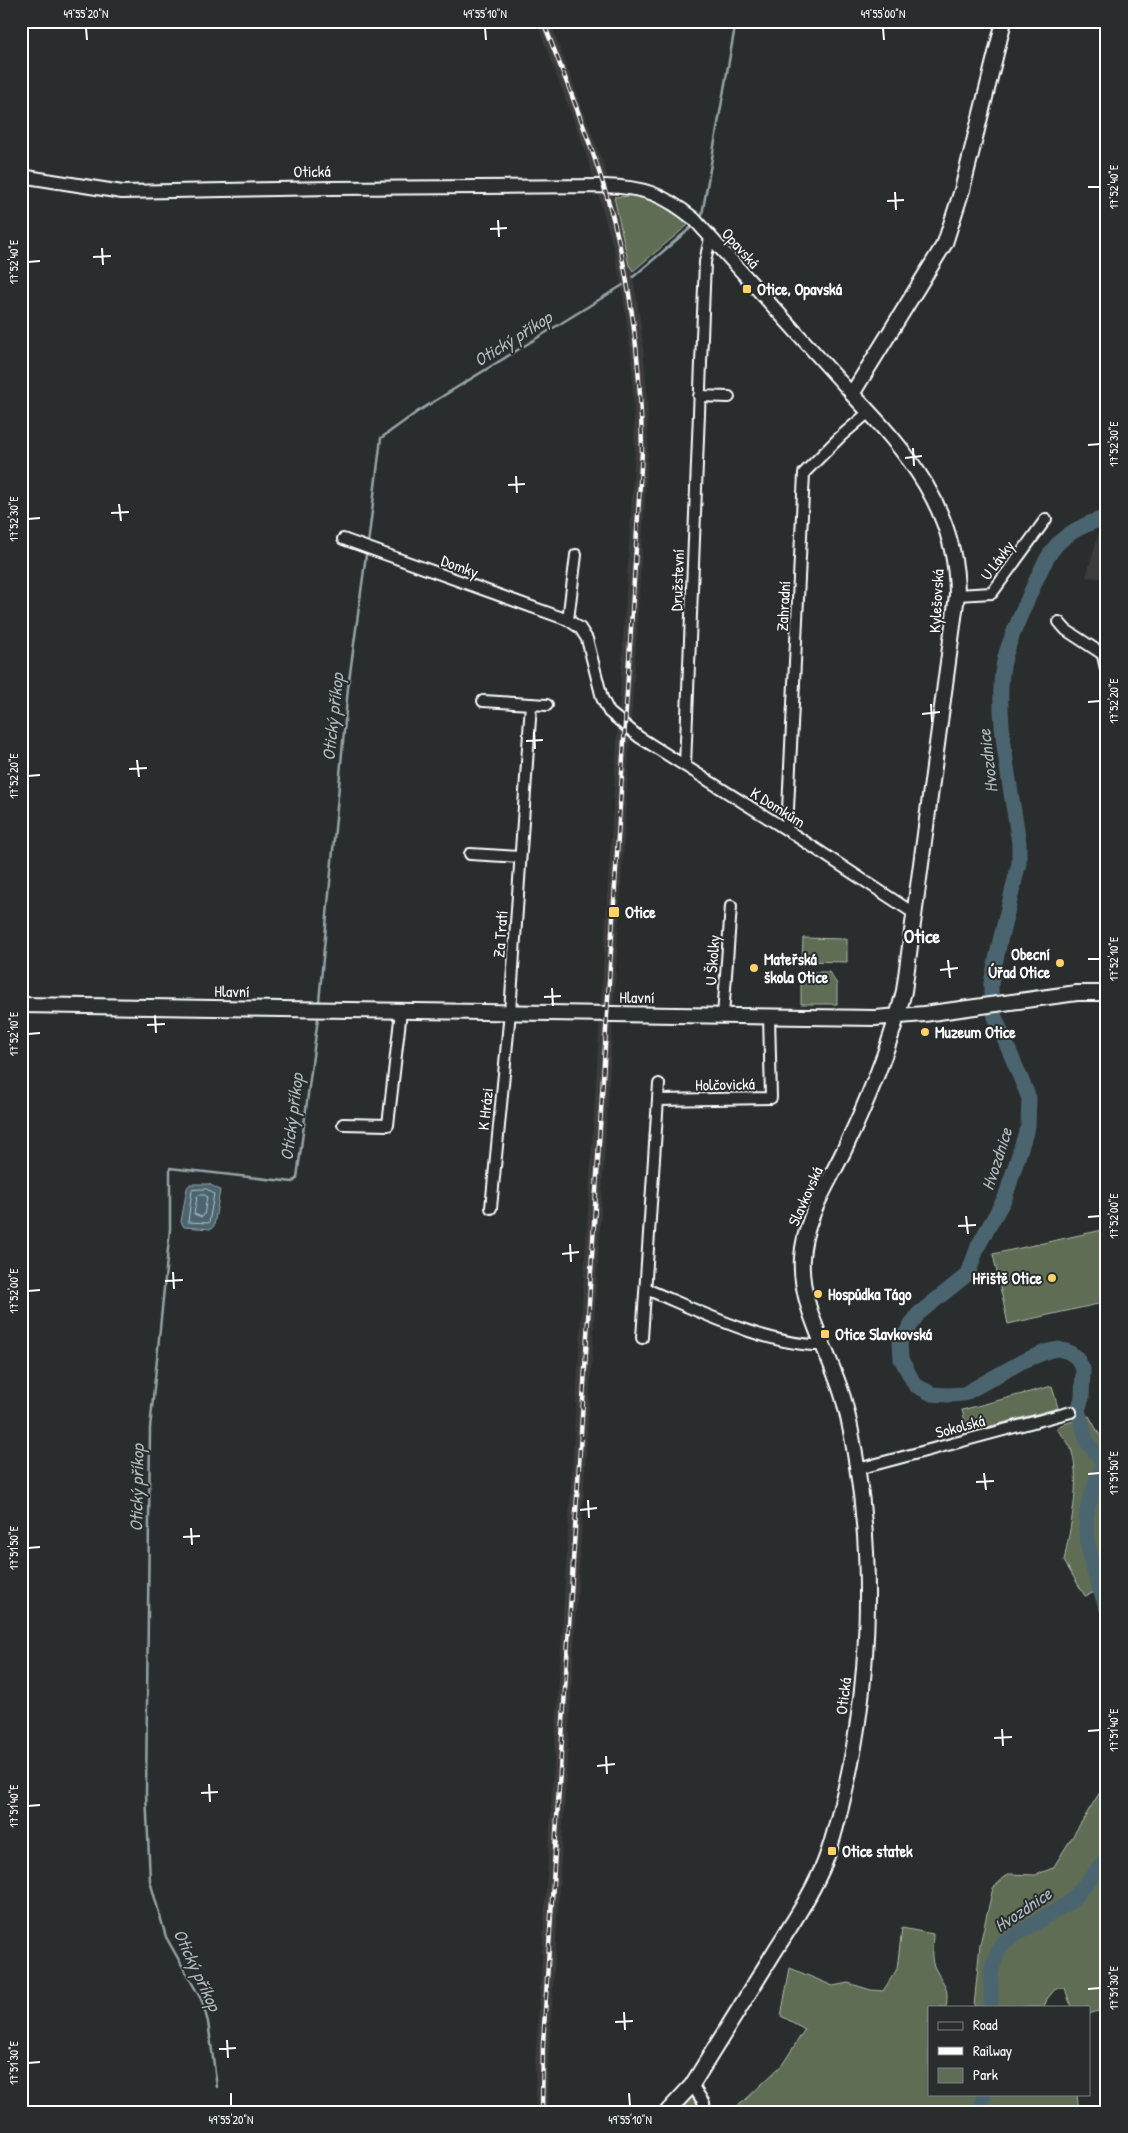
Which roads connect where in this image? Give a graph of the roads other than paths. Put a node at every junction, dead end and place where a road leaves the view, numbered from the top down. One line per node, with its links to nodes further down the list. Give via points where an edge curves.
1 (1004, 21): 5 (main road, via 962,190 945,243)
2 (21, 176): 3 (street, Otická, via 122,192)
3 (604, 186): 4 (street, Opavská, via 639,189 669,200)
4 (710, 238): 5 (street, Opavská); 6 (street, Družstevní, via 705,262)
5 (852, 394): 8 (main road, Kylešovská)
6 (699, 396): 7 (street); 21 (street, Družstevní)
7 (728, 397)
8 (869, 412): 12 (main road, Kylešovská, via 912,464 934,497 954,552); 22 (street, Zahradní, via 804,473)
9 (1046, 519): 12 (street, U Lávky, via 992,593)
10 (343, 539): 13 (street, Domky)
11 (576, 555): 13 (street)
12 (957, 595): 26 (main road, Kylešovská)
13 (568, 620): 20 (street, Domky, via 580,628 587,639 602,698 609,712)
14 (1059, 622): 15 (street, via 1066,630)
15 (1106, 652): 16 (street)
16 (1107, 669)
17 (483, 701): 18 (street)
18 (531, 704): 19 (street); 24 (street, Za Tratí)
19 (547, 705)
20 (626, 726): 21 (street, K Domkům)
21 (685, 766): 22 (street, K Domkům)
22 (787, 830): 26 (street, K Domkům)
23 (470, 854): 24 (street)
24 (520, 857): 30 (street, Za Tratí)
25 (731, 906): 31 (street, U Školky)
26 (915, 914): 33 (main road, Kylešovská)
27 (1107, 995): 33 (main road, Hlavní, via 1077,993)
28 (21, 1006): 29 (main road, Hlavní)
29 (401, 1011): 30 (main road, Hlavní); 36 (street, via 388,1125)
30 (510, 1012): 31 (main road, Hlavní); 37 (street, K Hrázi)
31 (723, 1016): 32 (main road, Hlavní)
32 (768, 1016): 33 (main road, Hlavní); 35 (street, Holčovická, via 770,1098)
33 (898, 1017): 40 (main road, Slavkovská, via 875,1081 806,1236 802,1265 804,1290)
34 (659, 1084): 35 (street)
35 (658, 1100): 38 (street)
36 (344, 1124)
37 (491, 1208)
38 (646, 1289): 39 (street); 40 (street, via 789,1344)
39 (642, 1338)
40 (824, 1346): 41 (main road, Slavkovská)
41 (842, 1394): 43 (main road, Otická)
42 (1071, 1412): 43 (street, Sokolská)
43 (858, 1469): 44 (main road, Otická, via 866,1625 851,1759 834,1833 810,1894)
44 (692, 2084): 45 (main road, Otická); 46 (street, via 704,2103)
45 (667, 2112)
46 (705, 2112)

